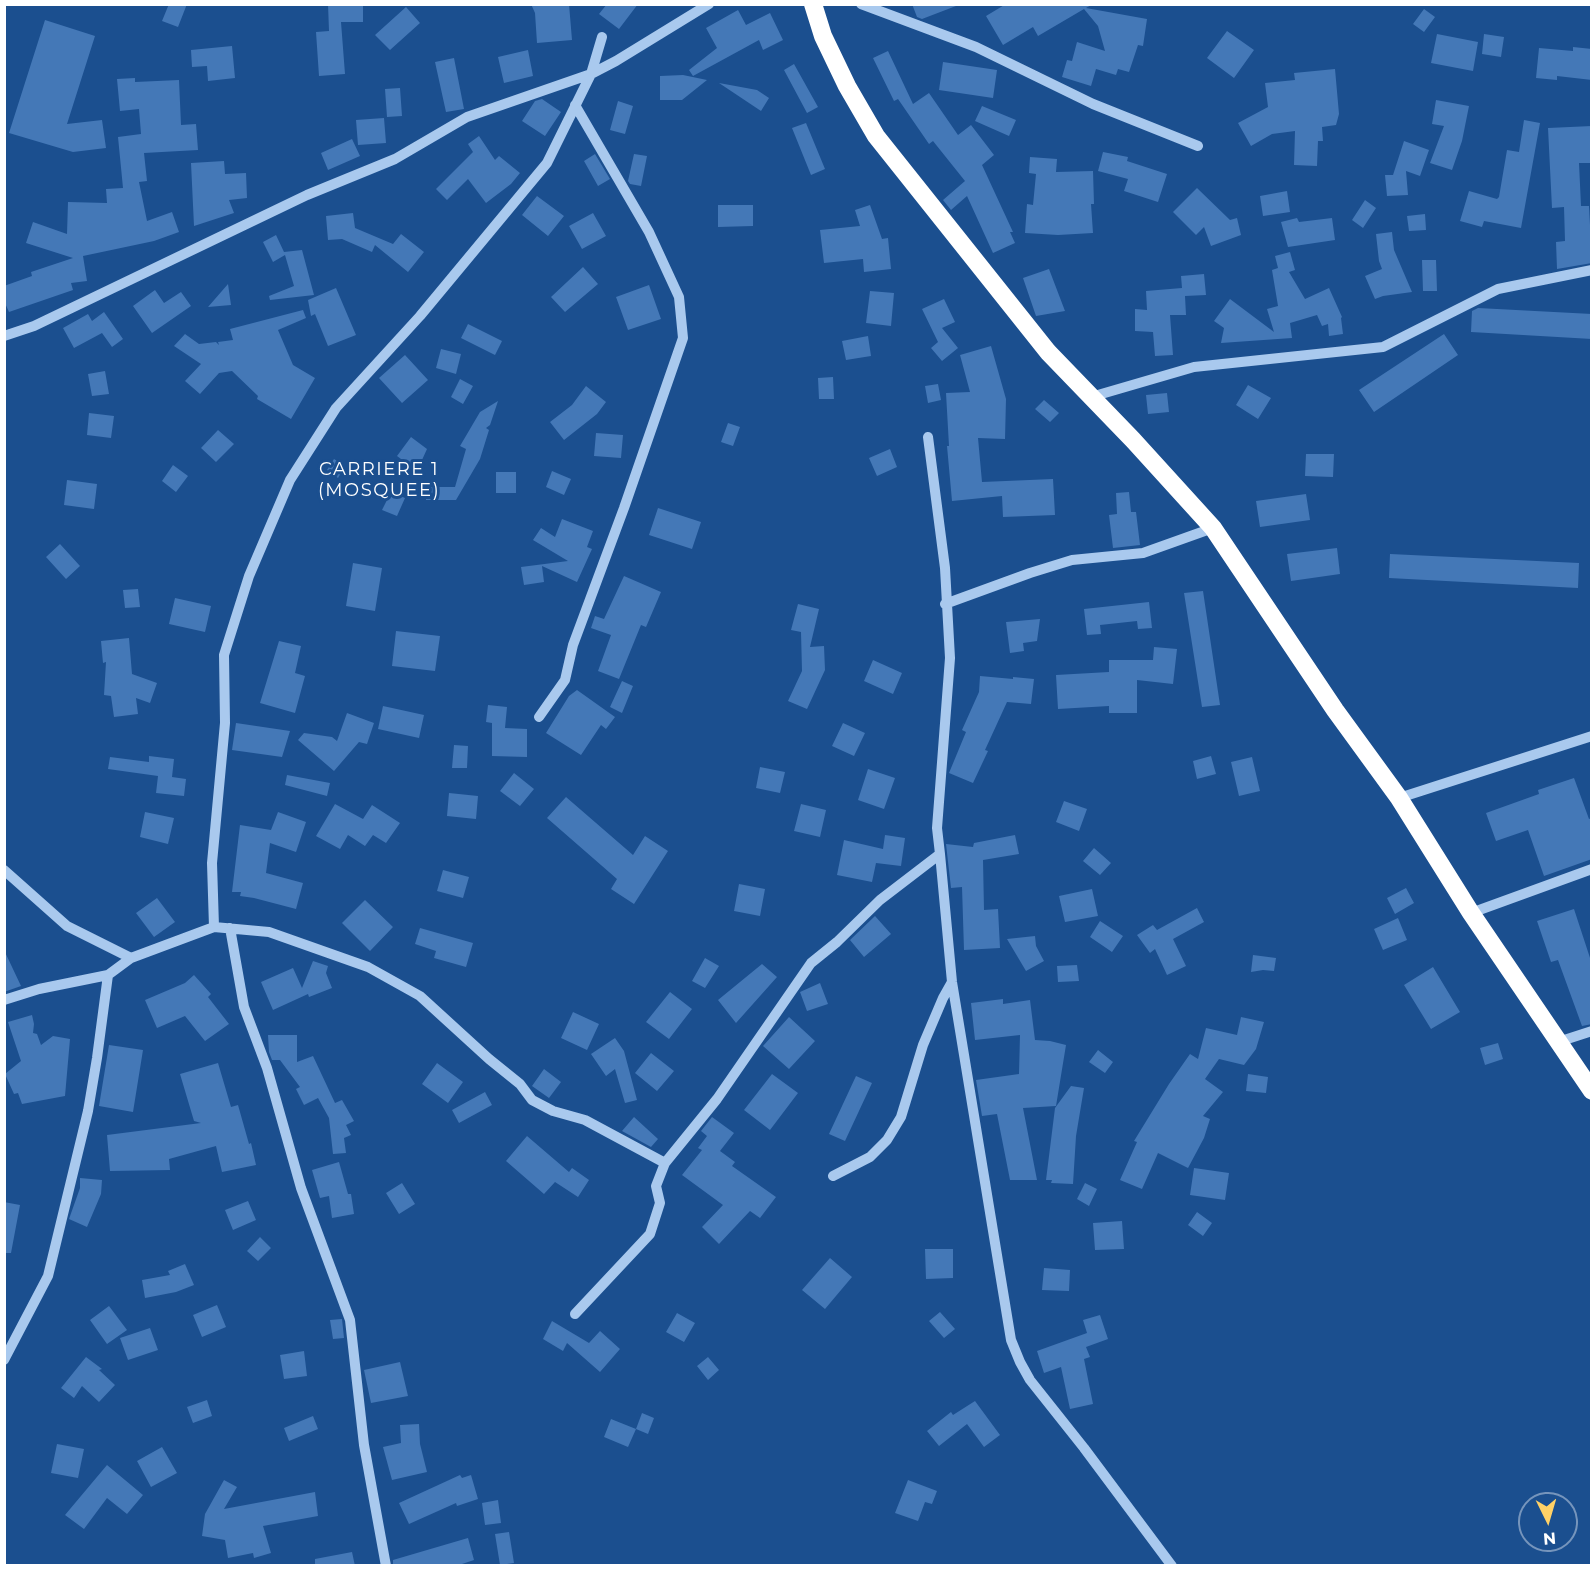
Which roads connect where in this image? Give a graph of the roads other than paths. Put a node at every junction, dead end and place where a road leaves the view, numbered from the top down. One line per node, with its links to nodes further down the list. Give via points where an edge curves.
1 (709, 4): 5 (street)
2 (813, 4): 10 (highway, via 823,36 876,136 1048,352)
3 (861, 4): 7 (street, via 976,47 1093,104)
4 (602, 37): 5 (street)
5 (591, 74): 6 (street); 9 (street, via 467,117 395,159 307,195 34,326)
6 (575, 105): 14 (street, via 649,232 679,297 683,338 573,645 565,680); 21 (street, via 547,162 420,316 336,408 291,480 249,576 224,655 225,723 212,863)
7 (1198, 146)
8 (1592, 270): 10 (street, via 1498,289 1383,347 1194,367)
9 (4, 336)
10 (1091, 397): 12 (highway)
11 (928, 437): 13 (street, via 945,568)
12 (1213, 528): 13 (street, via 1143,553 1072,560); 16 (highway)
13 (945, 604): 17 (street, via 950,658 937,828)
14 (539, 717)
15 (1592, 736): 16 (street)
16 (1399, 798): 20 (highway)
17 (939, 854): 25 (street); 30 (street, via 880,900 811,963 717,1099)
18 (1592, 869): 20 (street)
19 (4, 870): 23 (street, via 67,926)
20 (1471, 913): 28 (highway)
21 (214, 927): 22 (street); 23 (street)
22 (230, 928): 30 (street, via 268,932 378,973 420,996 520,1084 532,1100 585,1120); 34 (street, via 244,1007 267,1068 302,1188 350,1320 364,1445)
23 (131, 958): 24 (street)
24 (108, 975): 26 (street); 33 (street, via 88,1111 48,1276)
25 (952, 982): 31 (street, via 923,1045 901,1118 870,1157); 35 (street, via 1011,1340 1030,1380)
26 (4, 1000)
27 (1592, 1031): 28 (street)
28 (1558, 1042): 29 (highway)
29 (1592, 1091)
30 (665, 1163): 32 (street, via 656,1186 660,1203 650,1234)
31 (833, 1176)
32 (575, 1314)
33 (4, 1360)
34 (386, 1566)
35 (1172, 1566)

